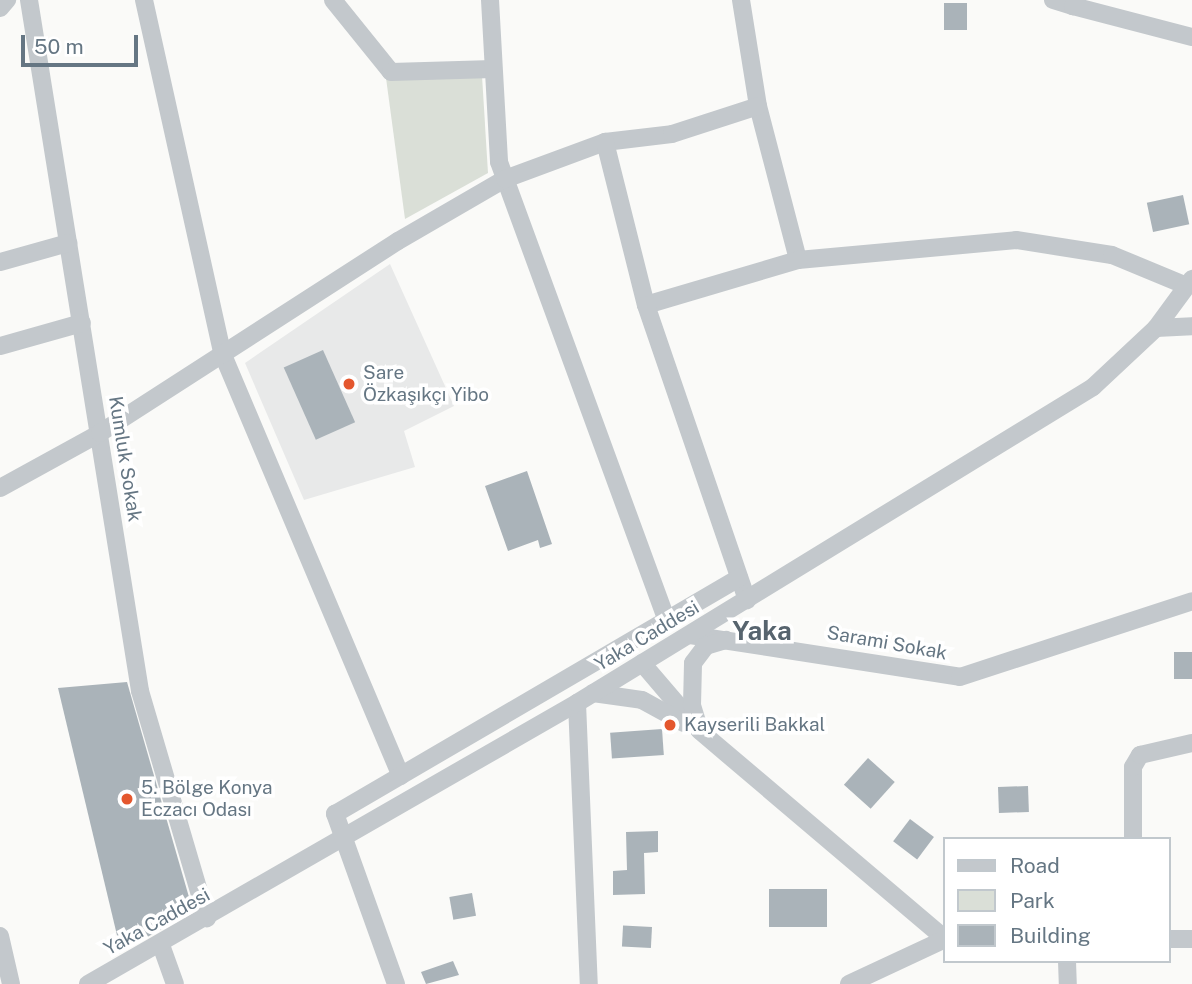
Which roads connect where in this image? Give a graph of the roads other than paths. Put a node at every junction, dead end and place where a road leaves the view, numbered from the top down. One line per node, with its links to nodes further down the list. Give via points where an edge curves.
1 (7, 0): 9 (street)
2 (29, 0): 15 (street, Kumluk Sokak)
3 (144, 0): 24 (street)
4 (333, 0): 11 (street, via 391,72)
5 (490, 0): 11 (street)
6 (741, 0): 12 (street)
7 (1053, 0): 8 (street)
8 (1075, 3): 10 (street)
9 (0, 8)
10 (1192, 37)
11 (493, 69): 14 (street, via 499,162)
12 (758, 106): 13 (street, via 672,134); 16 (street)
13 (605, 142): 14 (street); 19 (street)
14 (505, 179): 24 (street, via 398,241); 30 (street)
15 (68, 243): 17 (street); 20 (street, Kumluk Sokak)
16 (798, 260): 18 (street, via 1016,240 1112,255); 19 (street)
17 (0, 262)
18 (1189, 283): 22 (street, Yaka Caddesi)
19 (646, 305): 27 (street)
20 (82, 323): 23 (street); 25 (street, Kumluk Sokak)
21 (1192, 326): 22 (street)
22 (1156, 328): 28 (street, Yaka Caddesi, via 1093,387)
23 (0, 346)
24 (223, 355): 25 (street); 38 (street)
25 (100, 433): 26 (street); 41 (street, Kumluk Sokak, via 140,691)
26 (0, 488)
27 (739, 579): 28 (street); 30 (street)
28 (747, 600): 31 (street, Yaka Caddesi)
29 (1192, 601): 32 (street, Sarami Sokak, via 960,677)
30 (667, 622): 38 (street)
31 (690, 635): 32 (street, Sarami Sokak); 33 (street, Yaka Caddesi)
32 (730, 639): 36 (street, via 706,646 693,663 692,705)
33 (642, 663): 34 (street, Yaka Caddesi); 36 (street)
34 (593, 693): 35 (street, Yaka Caddesi); 36 (street, via 642,700)
35 (577, 703): 40 (street, Yaka Caddesi); 53 (street)
36 (700, 732): 43 (street)
37 (1192, 743): 39 (street, via 1140,755 1133,767)
38 (401, 776): 40 (street, via 335,814)
39 (1133, 837)
40 (343, 838): 41 (street, Yaka Caddesi); 52 (street)
41 (207, 918): 47 (street, Yaka Caddesi)
42 (0, 936): 49 (street)
43 (944, 938)
44 (944, 939): 54 (street)
45 (1171, 939): 46 (street)
46 (1192, 939)
47 (161, 945): 50 (street, Yaka Caddesi); 51 (street)
48 (1067, 963): 55 (street)
49 (11, 984)
50 (88, 984)
51 (175, 984)
52 (396, 984)
53 (589, 984)
54 (849, 984)
55 (1068, 984)

